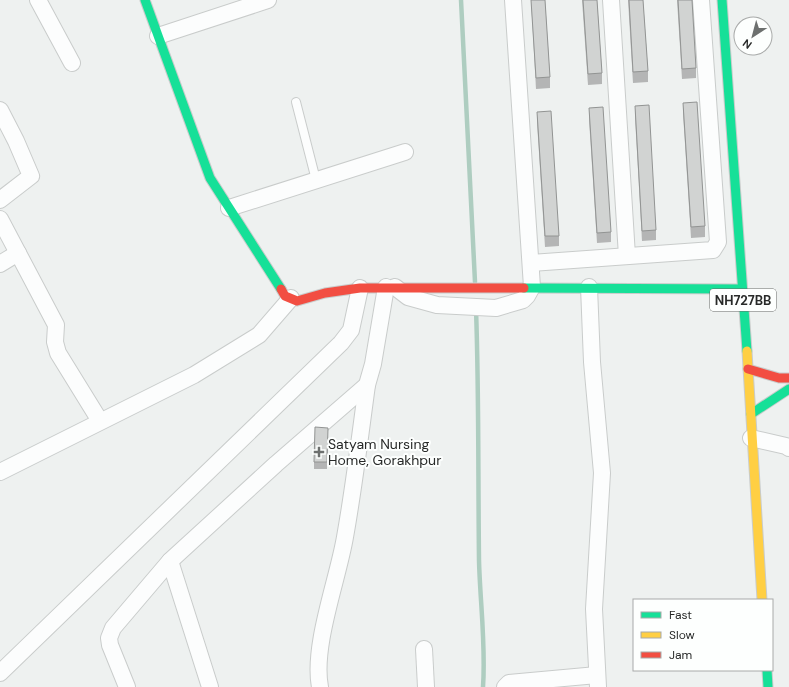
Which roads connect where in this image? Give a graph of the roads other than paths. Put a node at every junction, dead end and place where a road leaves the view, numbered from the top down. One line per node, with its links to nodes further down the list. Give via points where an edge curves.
1 (38, 0): 9 (street)
2 (145, 0): 8 (main road)
3 (268, 0): 8 (street)
4 (513, 0): 21 (street)
5 (611, 0): 20 (street)
6 (701, 0): 10 (street)
7 (722, 0): 11 (main road, NH727BB)
8 (158, 36): 17 (main road, via 210,178)
9 (72, 63)
10 (708, 99): 11 (street); 20 (street, via 717,245 713,250)
11 (729, 99): 27 (main road, NH727BB)
12 (296, 102): 15 (lane)
13 (0, 110): 16 (street, via 31,176)
14 (405, 152): 15 (street)
15 (316, 180): 17 (street)
16 (0, 200)
17 (229, 208): 28 (main road, via 285,296)
18 (0, 219): 19 (street)
19 (18, 253): 22 (street); 34 (street, via 56,325 55,342 58,353)
20 (627, 256): 21 (street)
21 (531, 263): 24 (street)
22 (0, 264)
23 (390, 287): 24 (main road); 24 (street, via 408,297 437,305 496,308 523,300); 26 (main road); 31 (street)
24 (532, 287): 25 (main road)
25 (590, 287): 27 (main road); 43 (street, via 592,362 602,473 594,609)
26 (360, 288): 28 (main road, via 297,300); 42 (street, via 351,330 341,343)
27 (742, 289): 29 (main road, NH727BB)
28 (291, 298): 34 (street, via 259,335 194,375)
29 (748, 369): 30 (main road, via 766,375); 33 (main road, NH727BB)
30 (789, 378)
31 (367, 385): 38 (street); 46 (street, via 345,538 320,654)
32 (789, 388): 33 (main road)
33 (751, 414): 35 (main road, NH727BB)
34 (100, 421): 37 (street)
35 (751, 438): 36 (street); 39 (main road, NH727BB)
36 (789, 448)
37 (0, 472)
38 (170, 561): 44 (street, via 113,628 109,638); 45 (street)
39 (762, 599)
40 (424, 649): 47 (street)
41 (766, 671): 49 (main road)
42 (0, 673)
43 (598, 681): 48 (street, via 509,683)
44 (127, 687)
45 (210, 687)
46 (320, 687)
47 (426, 687)
48 (505, 687)
49 (768, 687)

